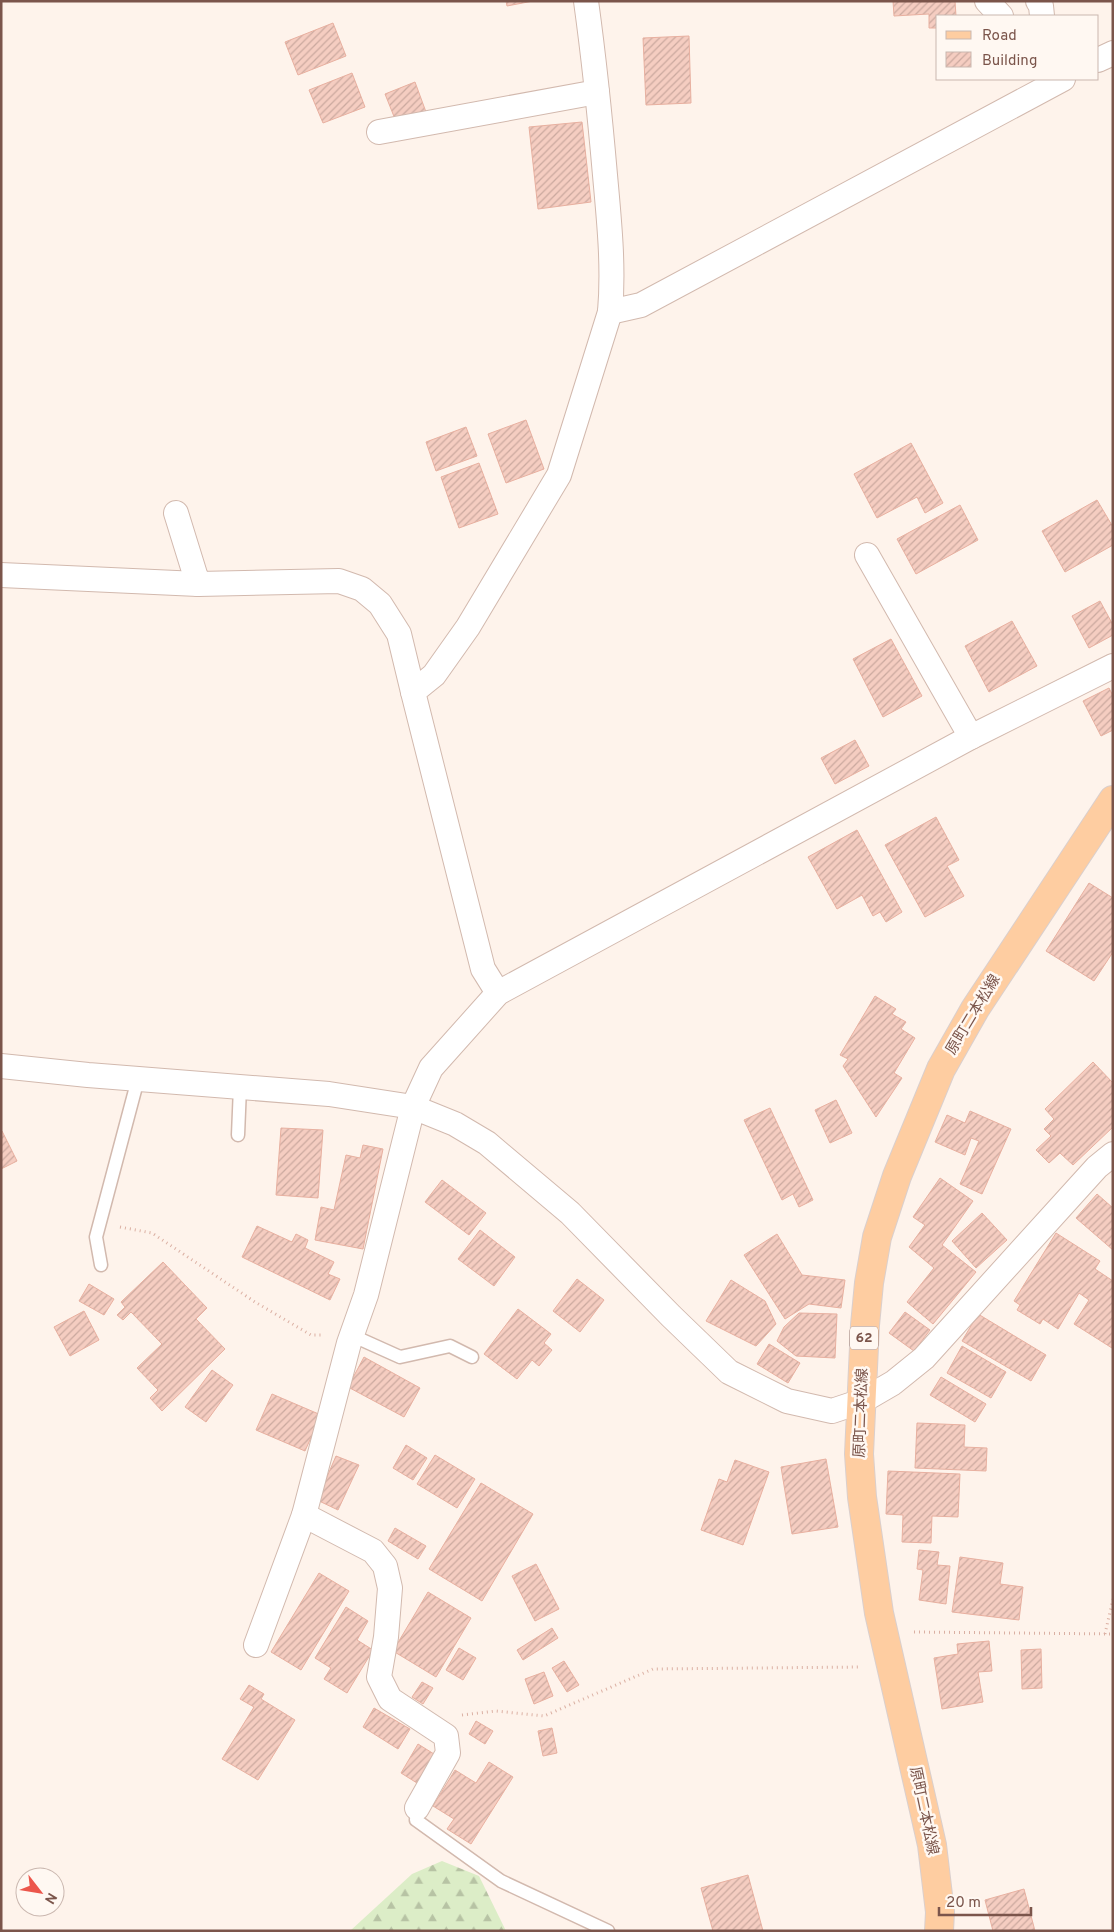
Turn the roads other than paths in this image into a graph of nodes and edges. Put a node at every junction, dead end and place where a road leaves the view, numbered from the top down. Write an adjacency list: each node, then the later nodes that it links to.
1 (586, 1): 9 (street)
2 (987, 1): 4 (street)
3 (1038, 1): 5 (street)
4 (1000, 15)
5 (1042, 15)
6 (1113, 52): 7 (street)
7 (1099, 59)
8 (1057, 80): 11 (street)
9 (598, 92): 10 (street); 11 (street)
10 (379, 132)
11 (610, 312): 17 (street)
12 (176, 512): 15 (street)
13 (867, 555): 18 (street)
14 (1, 575): 15 (street)
15 (198, 584): 17 (street)
16 (1113, 666): 18 (street)
17 (413, 692): 20 (street)
18 (970, 737): 20 (street)
19 (1113, 800): 30 (main road, 原町二本松線 / 62)
20 (498, 993): 24 (street)
21 (1, 1066): 22 (street)
22 (138, 1079): 23 (street); 27 (lane)
23 (240, 1087): 24 (street); 25 (lane)
24 (413, 1107): 28 (street); 30 (street)
25 (238, 1135)
26 (1113, 1154): 30 (street)
27 (100, 1265)
28 (351, 1335): 29 (lane); 31 (street)
29 (472, 1357)
30 (862, 1401): 35 (main road, 原町二本松線 / 62)
31 (304, 1515): 32 (street); 33 (street)
32 (256, 1645)
33 (417, 1808): 34 (lane)
34 (608, 1931)
35 (940, 1931)

